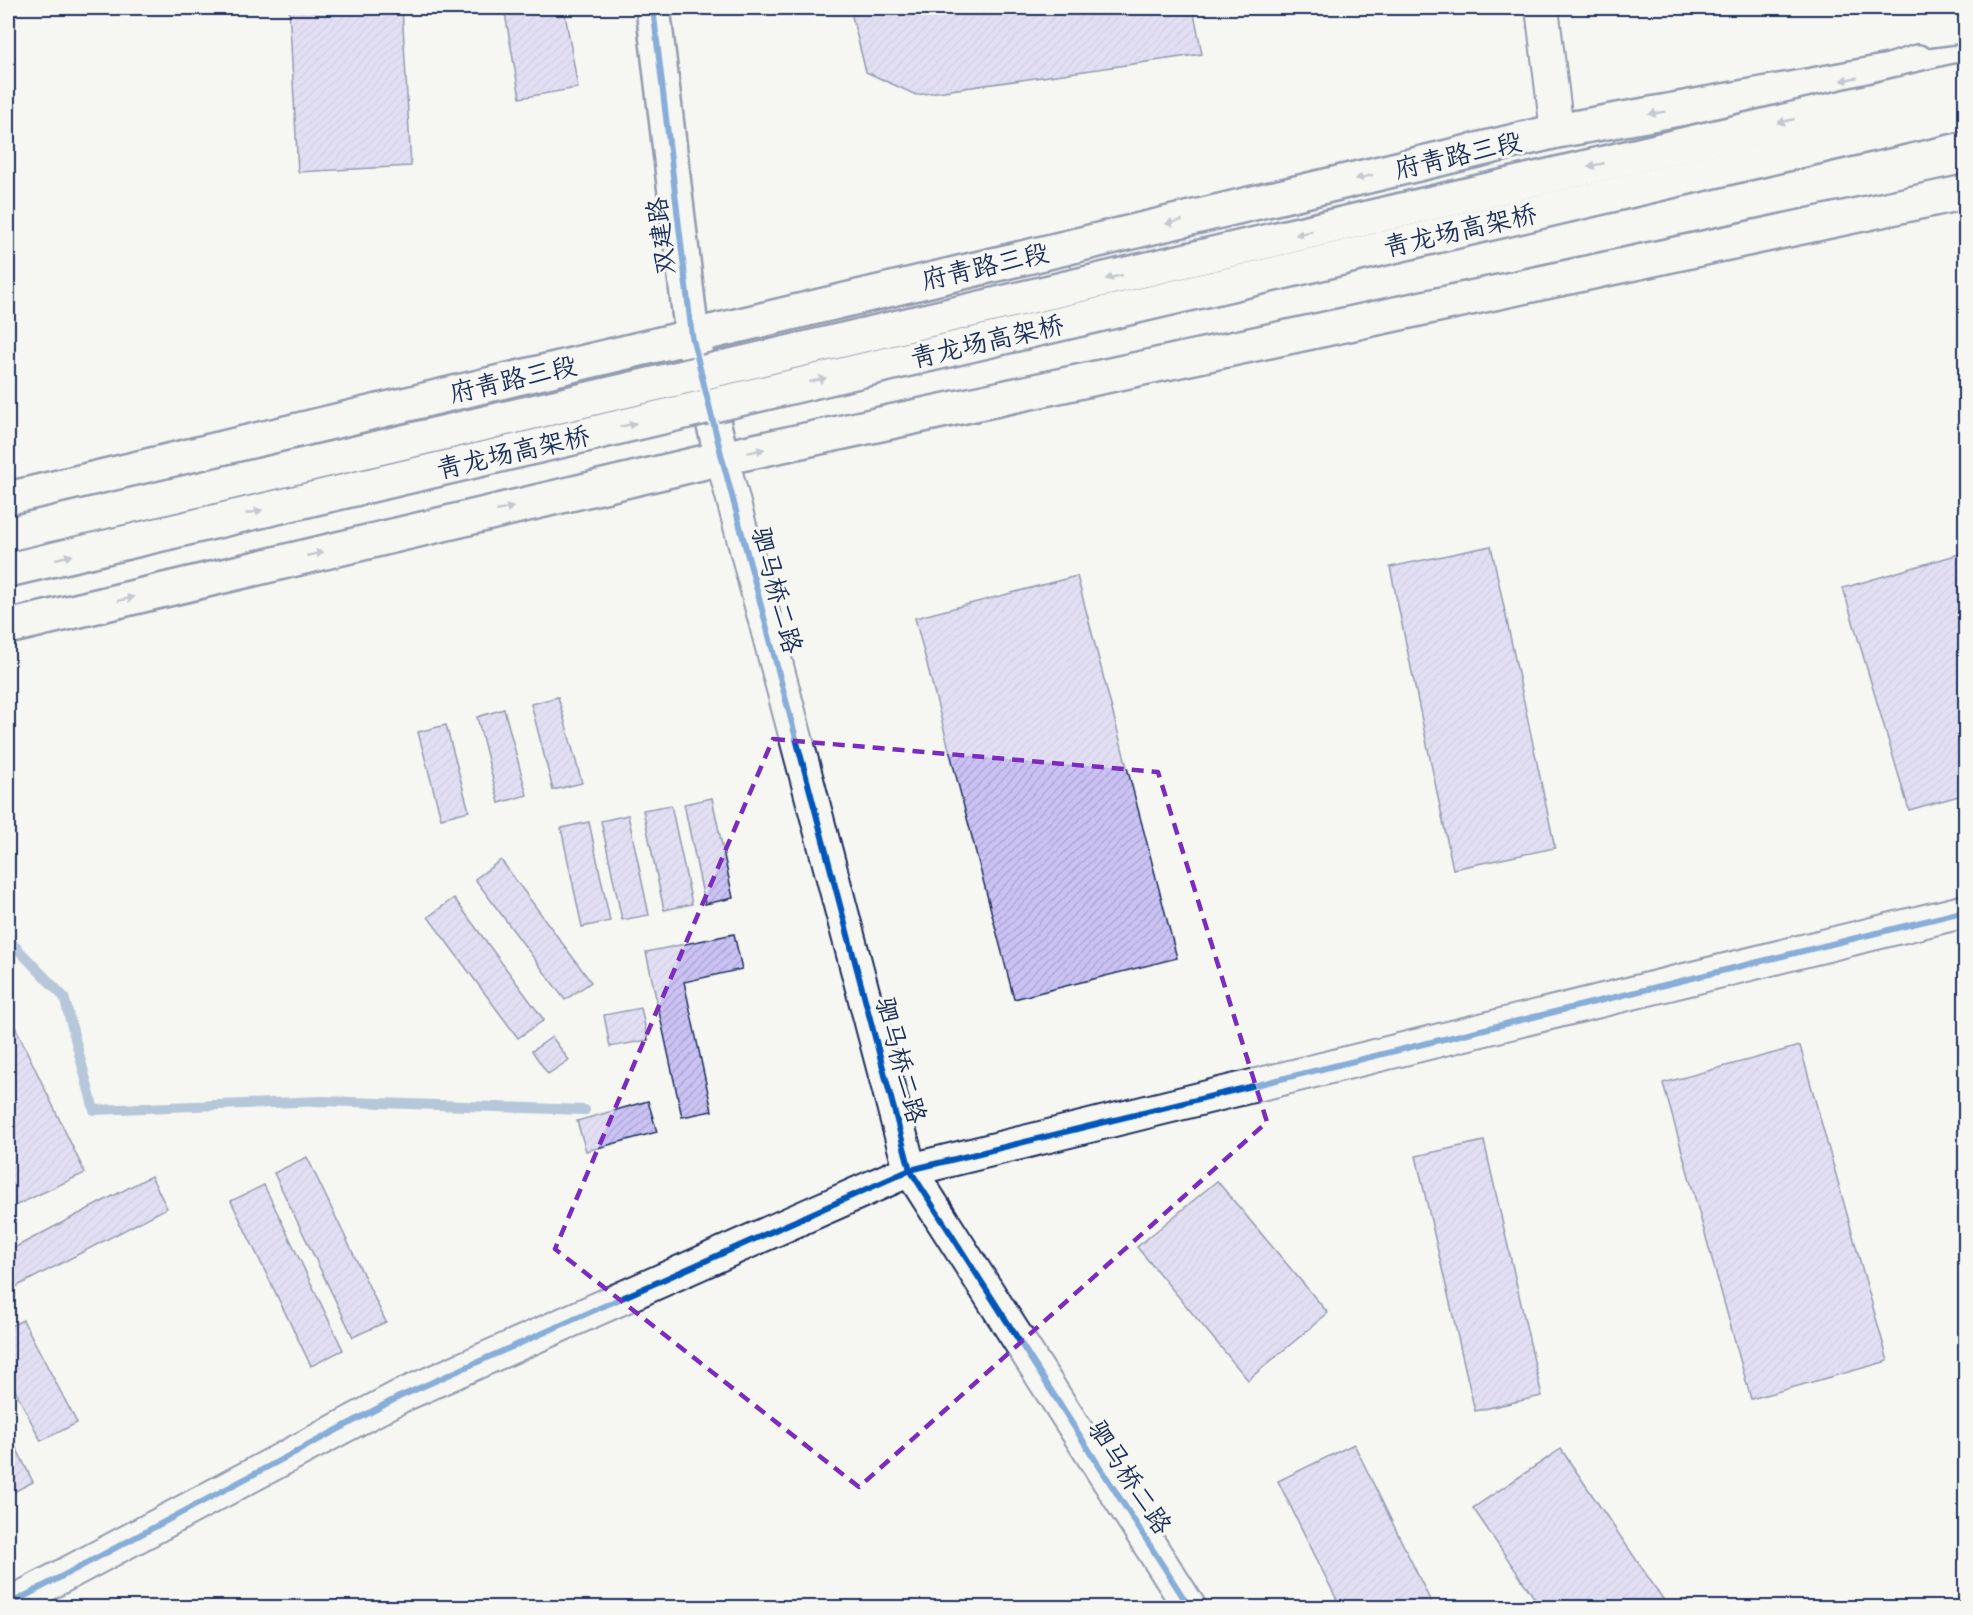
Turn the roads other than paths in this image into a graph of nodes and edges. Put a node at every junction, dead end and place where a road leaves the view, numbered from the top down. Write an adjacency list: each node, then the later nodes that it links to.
1 (653, 8): 10 (main road, 双建路)
2 (1542, 8): 8 (street)
3 (1965, 46): 5 (main road, 府青路三段)
4 (1965, 61): 5 (main road)
5 (1890, 71): 8 (main road, 府青路三段, one-way to 8)
6 (1965, 80): 13 (main road, 青龙场高架桥, one-way to 13, bridge)
7 (1965, 112): 14 (main road, 青龙场高架桥, one-way to 7, bridge)
8 (1557, 131): 10 (main road, 府青路三段, one-way to 10)
9 (1965, 195): 11 (main road, one-way to 9)
10 (692, 336): 11 (main road, 双建路); 12 (main road, 府青路三段)
11 (722, 458): 15 (main road, one-way to 11); 17 (street, 驷马桥二路)
12 (8, 499)
13 (8, 534)
14 (8, 570)
15 (8, 627)
16 (1965, 911): 17 (street)
17 (910, 1170): 18 (street); 19 (street, 驷马桥二路)
18 (8, 1605)
19 (1190, 1608)

